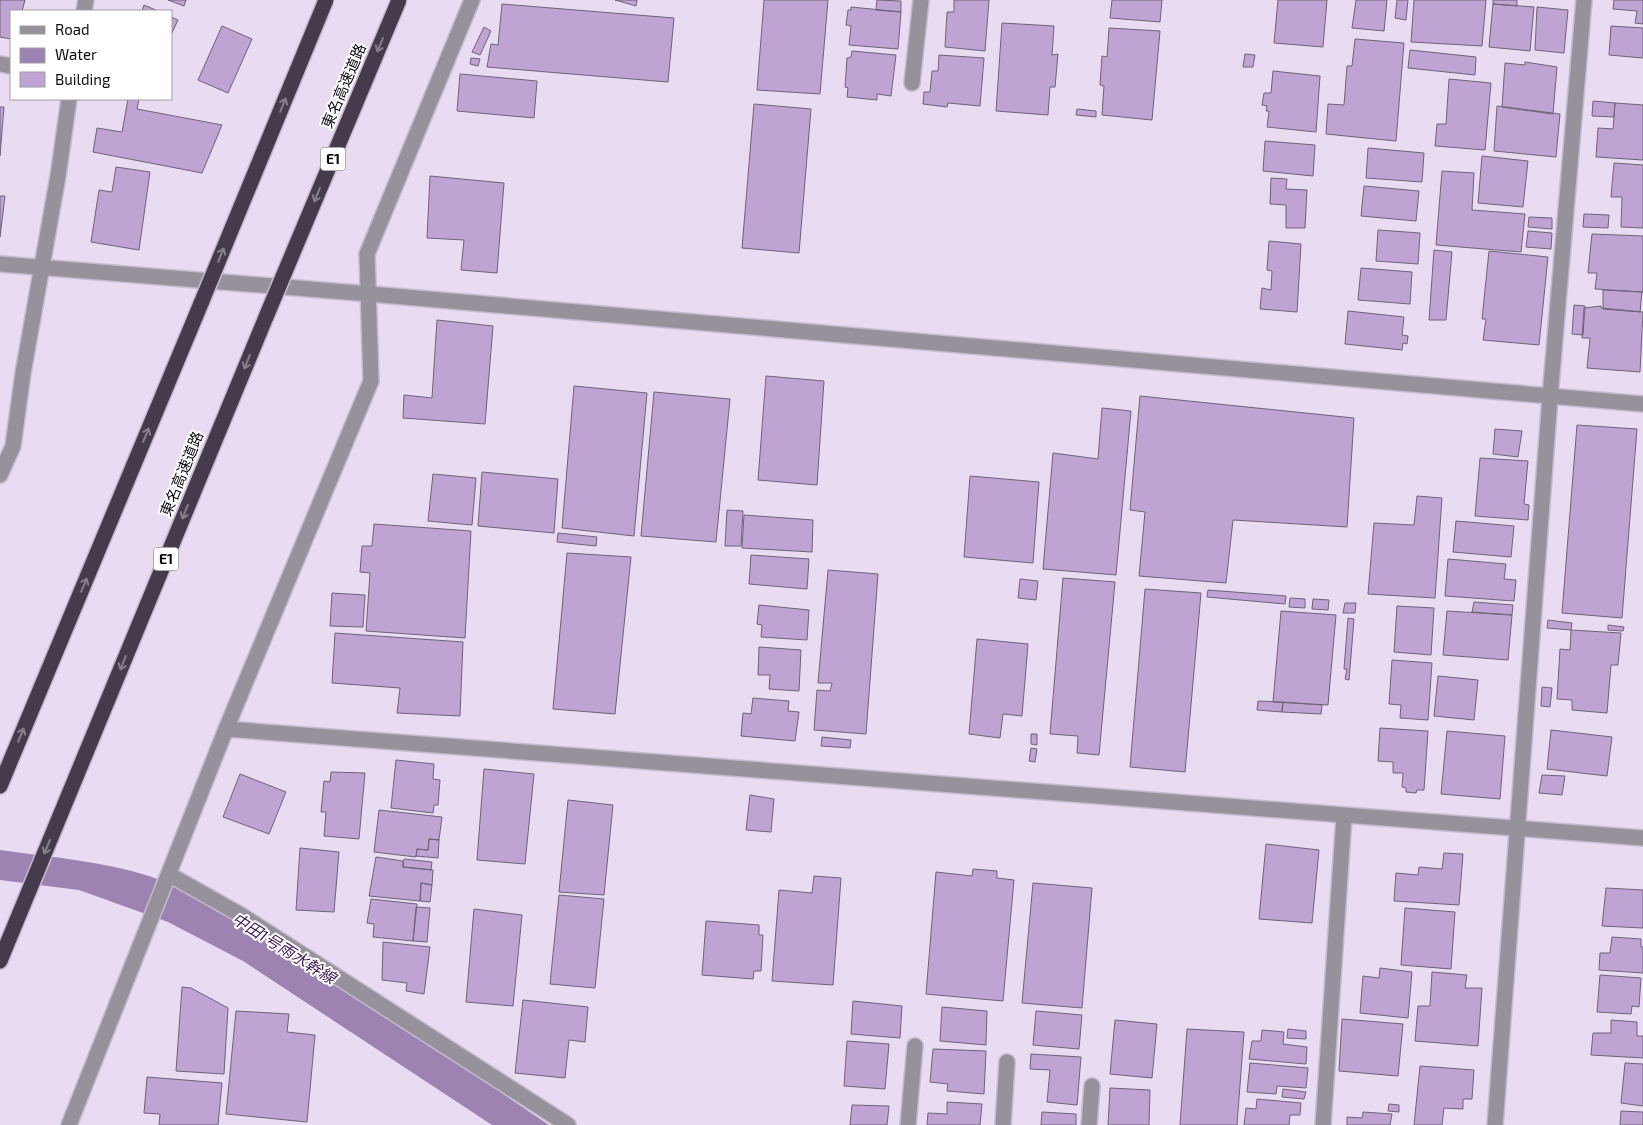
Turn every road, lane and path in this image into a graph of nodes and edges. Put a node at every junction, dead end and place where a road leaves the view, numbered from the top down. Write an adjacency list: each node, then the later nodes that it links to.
1 (326, 0): 15 (highway, one-way to 1, bridge)
2 (399, 0): 20 (highway, 東名高速道路 / E1, one-way to 20, bridge)
3 (472, 0): 10 (street)
4 (921, 0): 6 (street)
5 (1584, 0): 11 (street)
6 (912, 83)
7 (69, 100): 9 (street)
8 (0, 264): 9 (street)
9 (42, 268): 10 (street); 13 (street)
10 (370, 294): 11 (street); 14 (street)
11 (1550, 397): 12 (street); 17 (street)
12 (1643, 404)
13 (0, 475)
14 (226, 729): 16 (street); 19 (street)
15 (1, 783)
16 (1344, 816): 17 (street); 29 (street)
17 (1518, 829): 18 (street); 30 (street)
18 (1643, 838)
19 (169, 877): 24 (street); 25 (street)
20 (0, 961)
21 (915, 1046): 26 (street)
22 (1007, 1062): 27 (street)
23 (1092, 1086): 28 (street)
24 (69, 1125)
25 (568, 1125)
26 (908, 1125)
27 (1003, 1125)
28 (1089, 1125)
29 (1323, 1125)
30 (1495, 1125)

